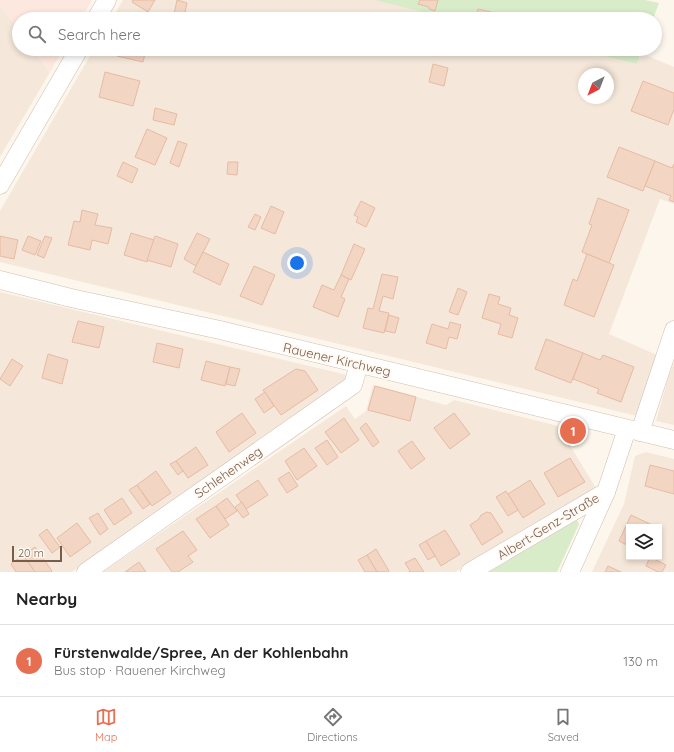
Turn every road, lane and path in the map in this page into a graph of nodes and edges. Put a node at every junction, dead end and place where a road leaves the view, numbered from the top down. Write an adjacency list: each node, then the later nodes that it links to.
1 (107, 0): 2 (street)
2 (100, 12)
3 (75, 56): 4 (street)
4 (0, 185)
5 (0, 280): 7 (street, Rauener Kirchweg)
6 (674, 330): 8 (street)
7 (359, 364): 8 (street, Rauener Kirchweg); 11 (street, Schlehenweg)
8 (633, 430): 9 (street, Rauener Kirchweg); 10 (street)
9 (674, 440)
10 (606, 492): 12 (street, Albert-Genz-Straße); 13 (street)
11 (86, 572)
12 (470, 572)
13 (570, 572)

